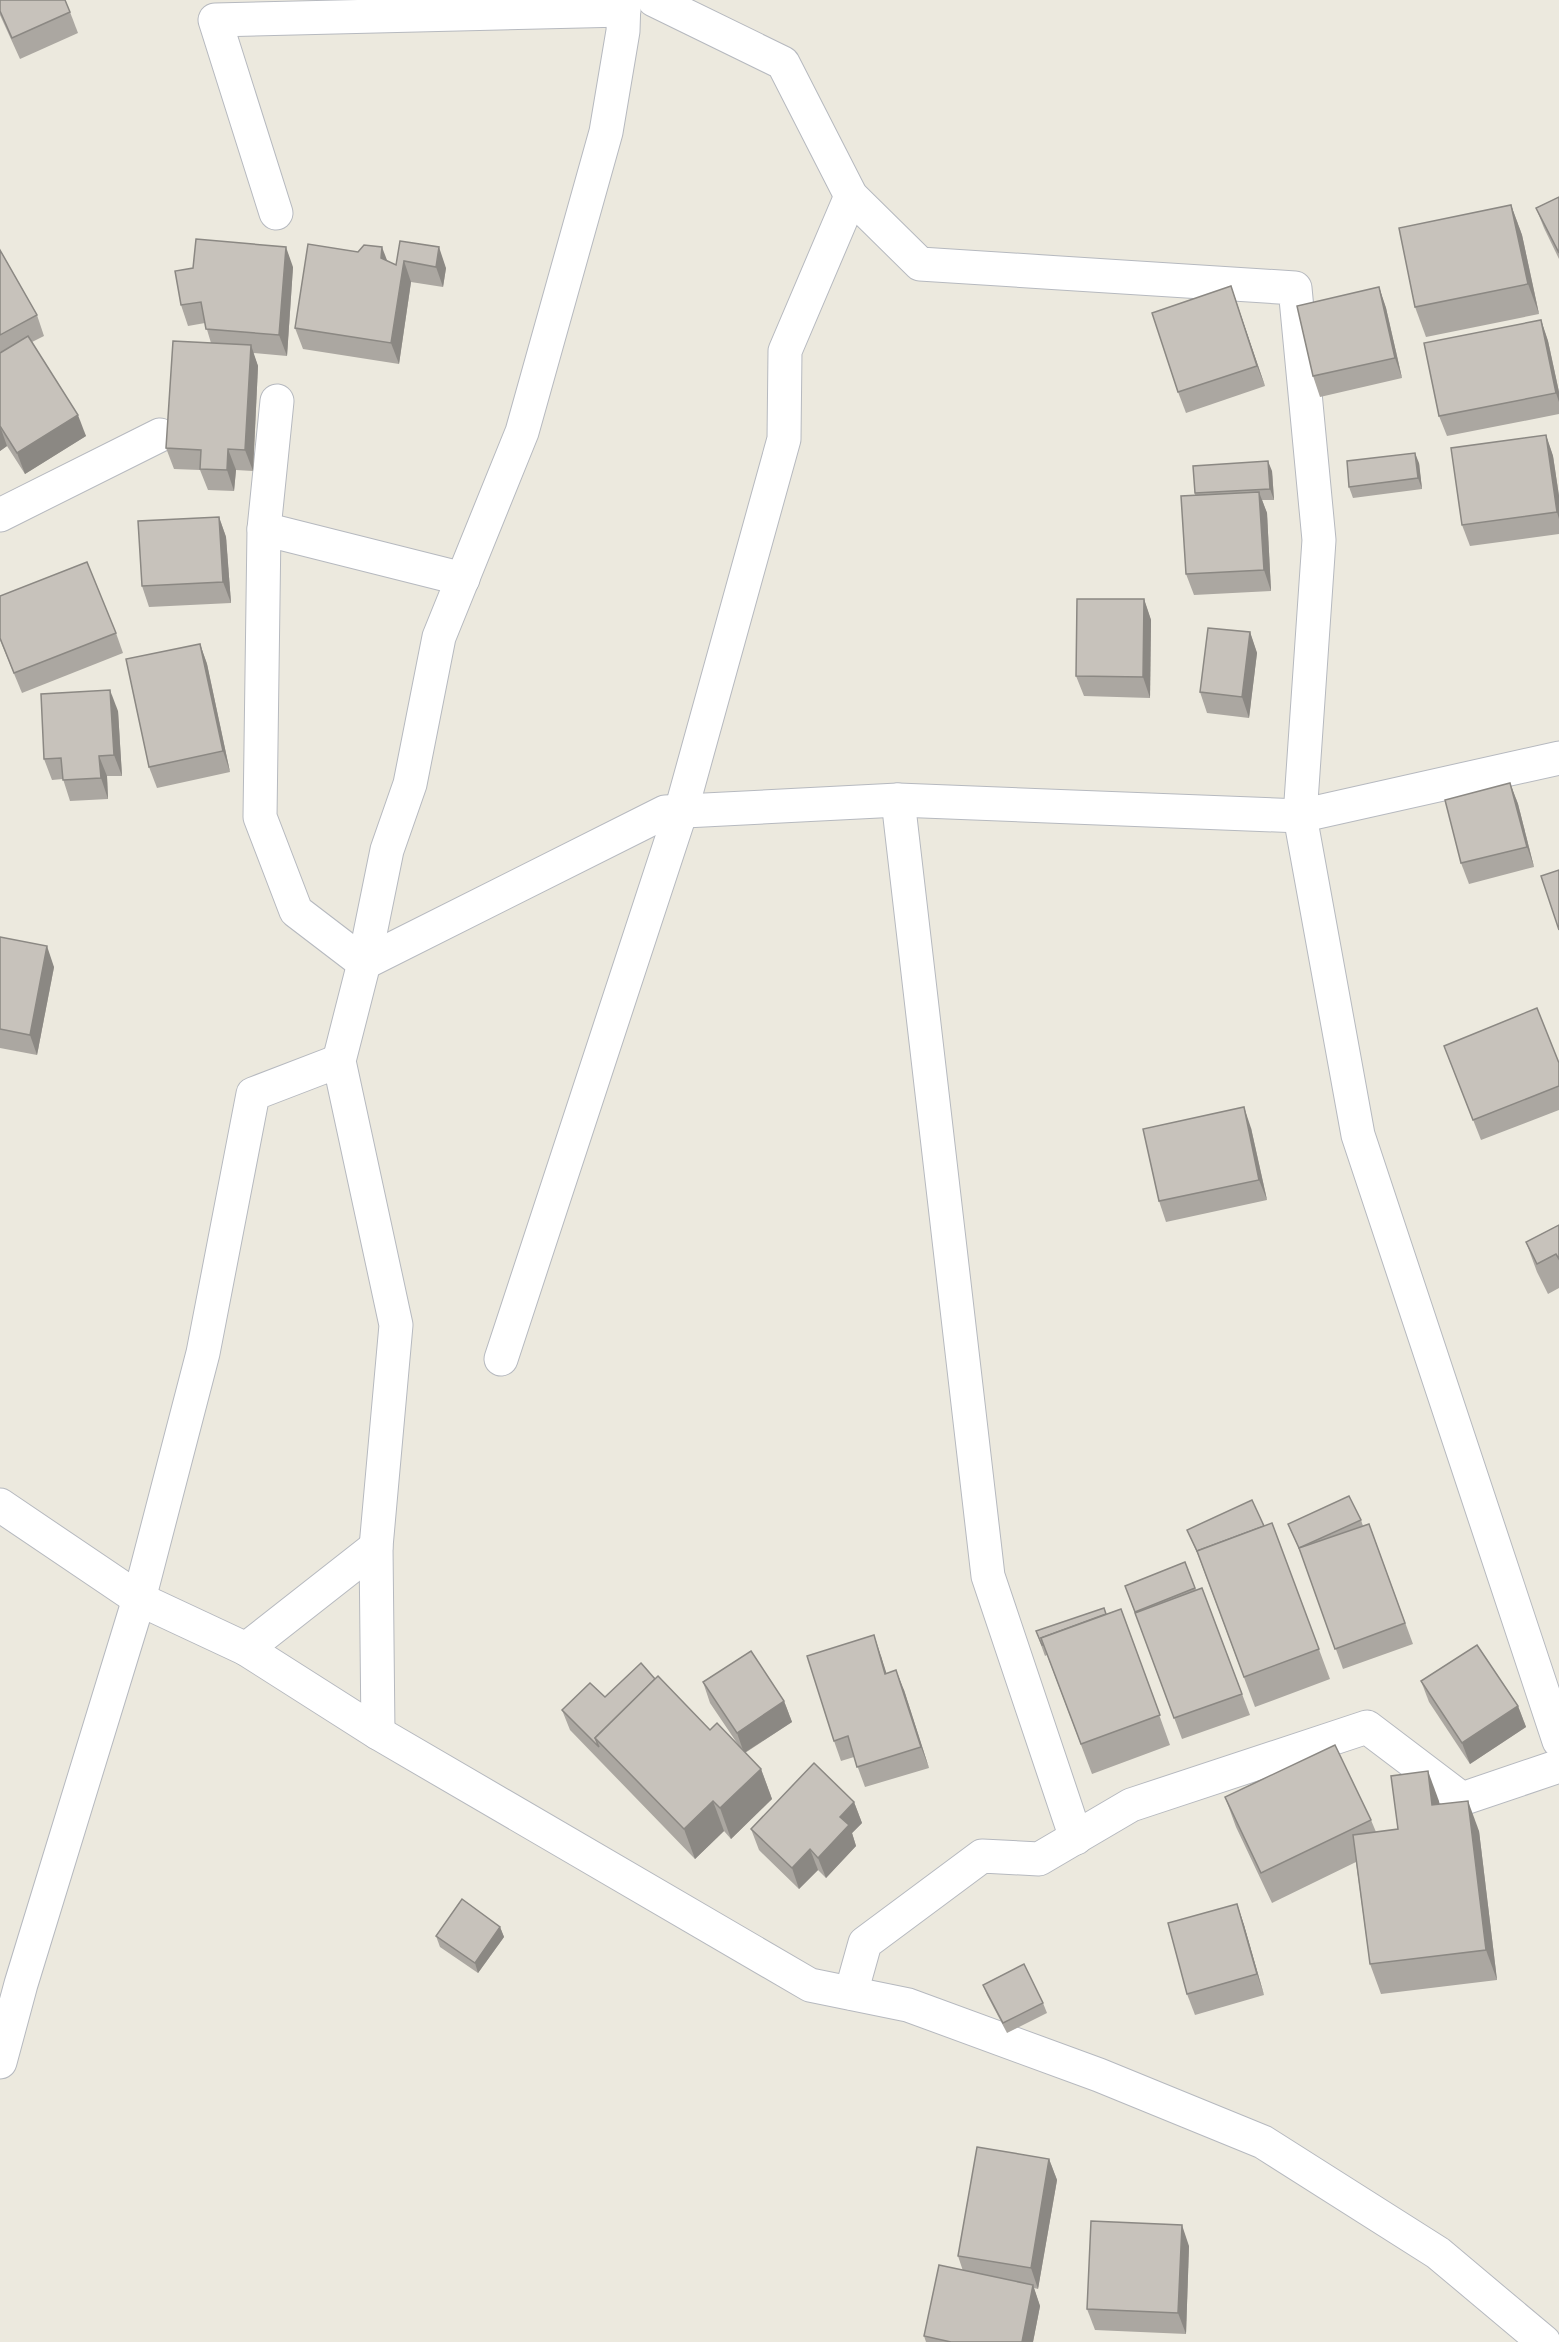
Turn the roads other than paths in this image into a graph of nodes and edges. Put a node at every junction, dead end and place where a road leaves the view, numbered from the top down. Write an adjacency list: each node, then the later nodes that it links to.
1 (654, 0): 3 (street)
2 (624, 5): 4 (street); 9 (street)
3 (851, 196): 12 (street); 13 (street)
4 (276, 213)
5 (277, 401): 8 (street)
6 (160, 435): 7 (street)
7 (0, 515)
8 (264, 529): 9 (street); 14 (street)
9 (463, 579): 14 (street)
10 (1559, 758): 13 (street)
11 (898, 800): 12 (street); 13 (street); 24 (street)
12 (681, 811): 14 (street); 16 (street)
13 (1300, 816): 22 (street)
14 (364, 963): 15 (street)
15 (339, 1061): 18 (street); 19 (street)
16 (501, 1359)
17 (0, 1505): 19 (street)
18 (376, 1547): 20 (street); 21 (street)
19 (139, 1599): 20 (street); 26 (street)
20 (246, 1649): 21 (street)
21 (378, 1733): 25 (street)
22 (1559, 1741)
23 (1559, 1766): 24 (street)
24 (1076, 1838): 25 (street)
25 (851, 1994): 27 (street)
26 (0, 2062)
27 (1544, 2342)

